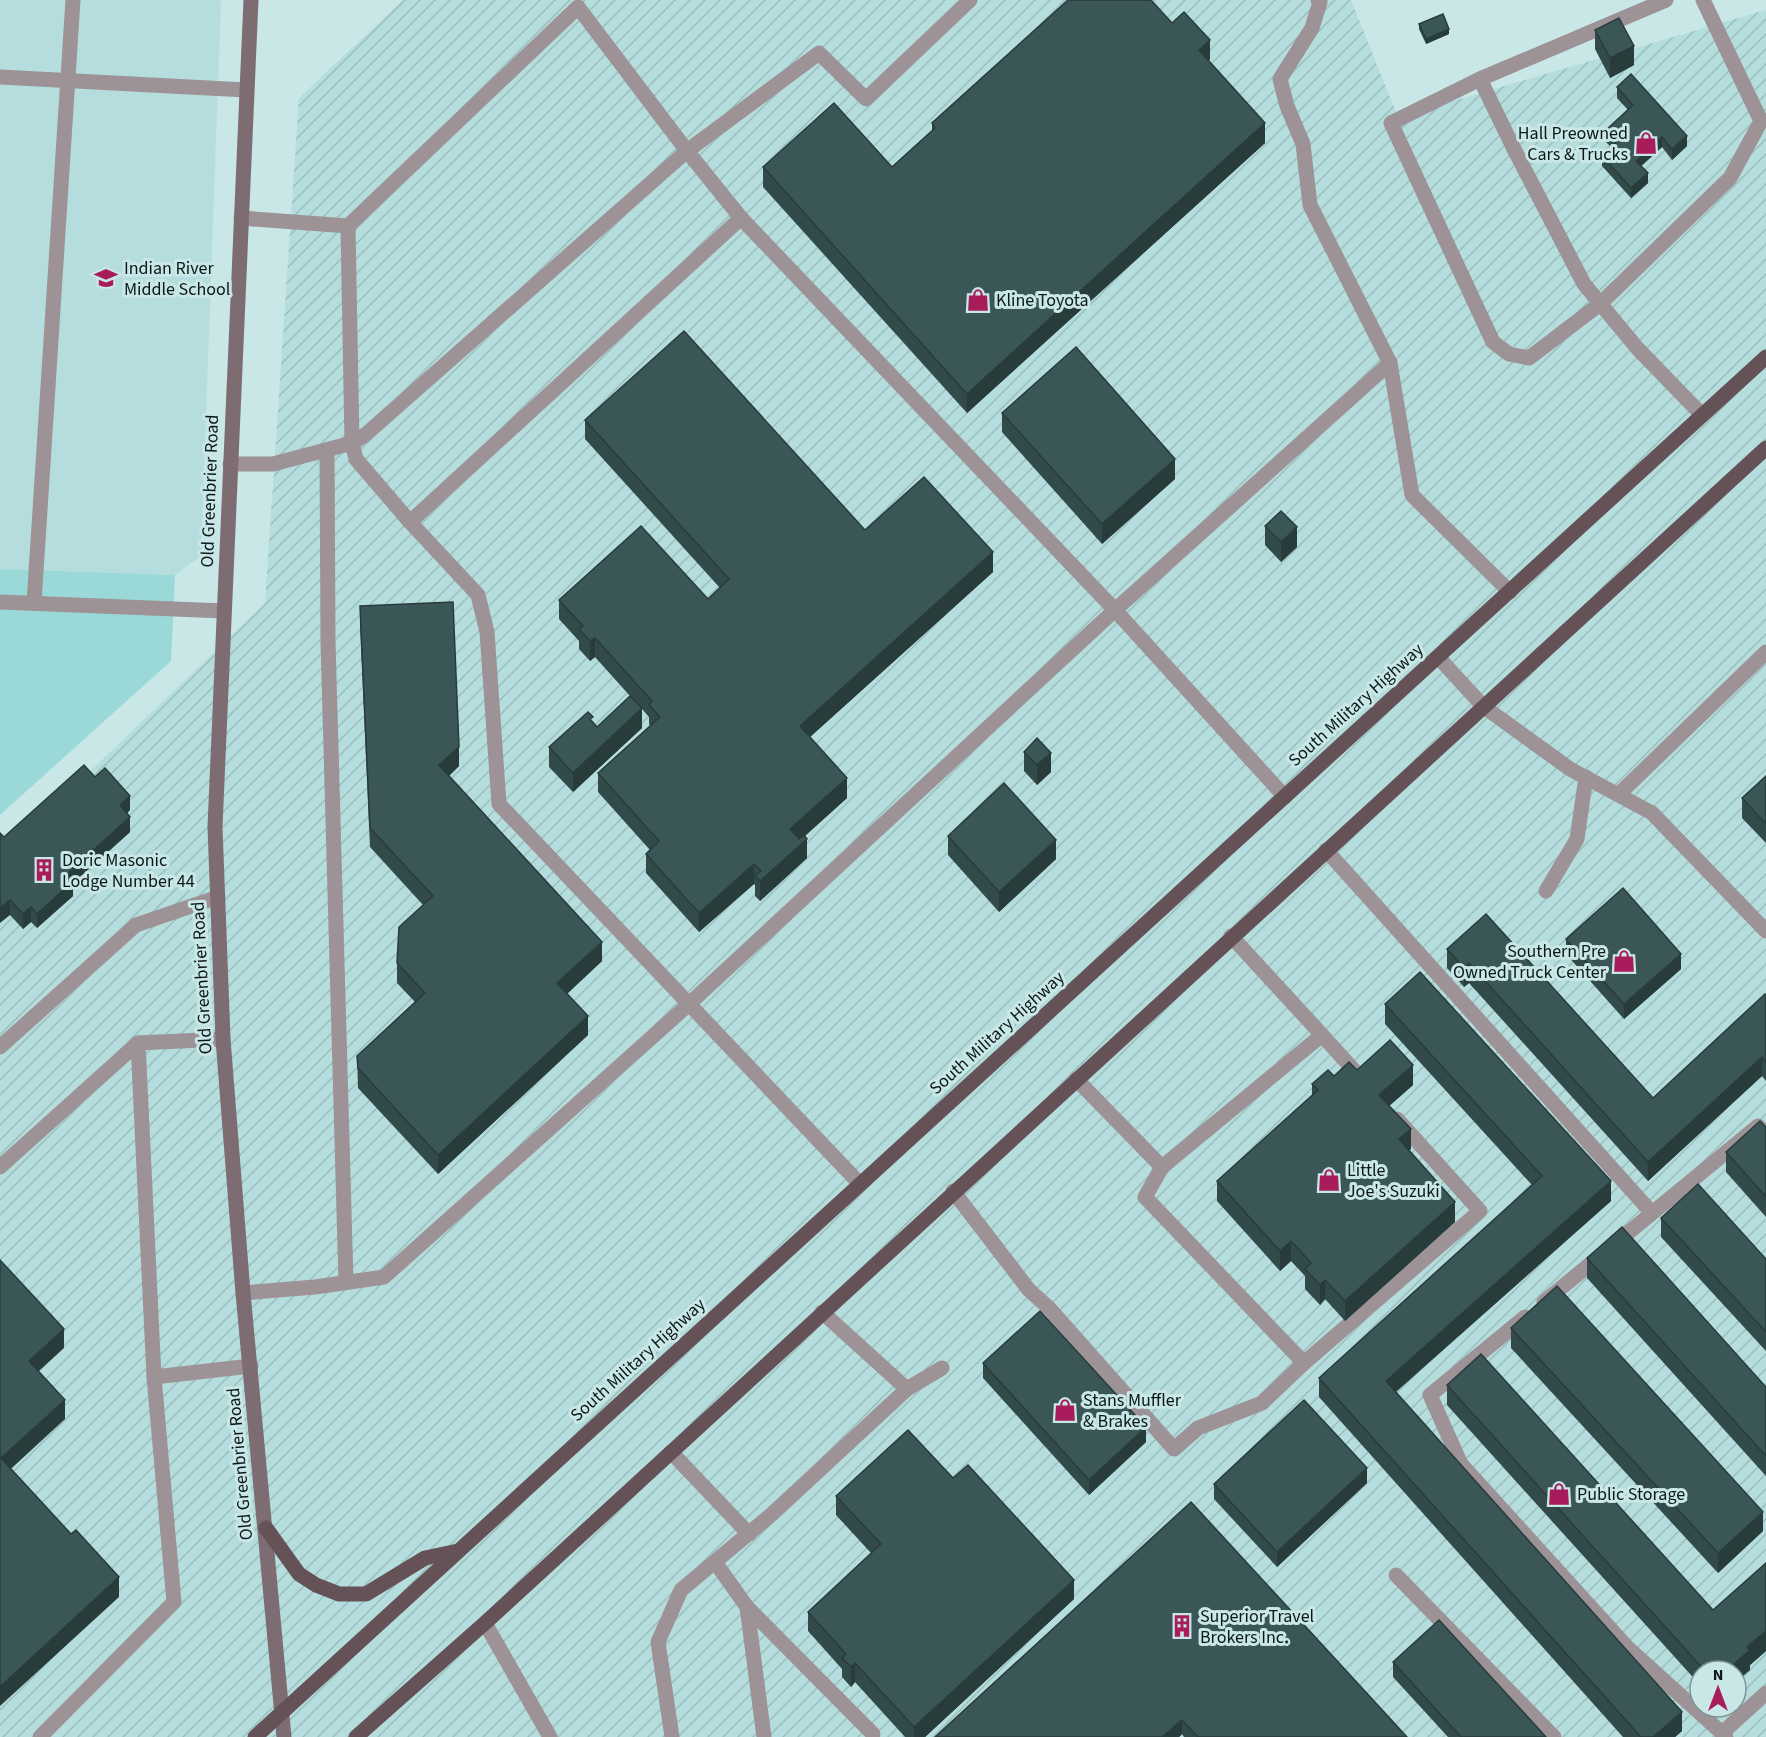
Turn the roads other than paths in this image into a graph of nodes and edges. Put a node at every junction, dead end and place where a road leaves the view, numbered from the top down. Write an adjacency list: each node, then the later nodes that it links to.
1 (73, 0): 9 (street)
2 (251, 0): 10 (street, Old Greenbrier Road)
3 (970, 0): 11 (street)
4 (1318, 0): 17 (street)
5 (1666, 0): 8 (street)
6 (1703, 0): 15 (street)
7 (0, 76): 9 (street)
8 (1480, 79): 15 (street); 15 (street)
9 (68, 80): 10 (street); 26 (street)
10 (246, 90): 12 (street, Old Greenbrier Road)
11 (687, 151): 13 (street); 14 (street); 19 (street)
12 (241, 218): 14 (street); 22 (street, Old Greenbrier Road)
13 (741, 218): 23 (street); 27 (street)
14 (348, 226): 19 (street)
15 (1600, 304): 18 (street)
16 (1766, 357): 18 (main road, South Military Highway)
17 (1390, 363): 24 (street); 27 (street)
18 (1702, 416): 24 (main road, South Military Highway)
19 (352, 443): 21 (street); 23 (street)
20 (1766, 448): 31 (main road)
21 (327, 450): 22 (street); 54 (street)
22 (230, 464): 28 (street, Old Greenbrier Road)
23 (410, 522): 40 (street)
24 (1510, 592): 30 (main road, South Military Highway)
25 (0, 602): 26 (street)
26 (33, 603): 28 (street)
27 (1115, 610): 34 (street); 40 (street)
28 (224, 611): 37 (street, Old Greenbrier Road)
29 (1766, 652): 33 (street)
30 (1438, 657): 31 (street); 34 (main road, South Military Highway)
31 (1483, 706): 32 (street); 35 (main road)
32 (1586, 777): 33 (street); 36 (street)
33 (1619, 794): 38 (street)
34 (1285, 797): 51 (main road, South Military Highway)
35 (1326, 850): 39 (main road); 53 (street)
36 (1546, 891)
37 (218, 897): 42 (street, Old Greenbrier Road); 44 (street)
38 (1766, 931)
39 (1231, 936): 41 (street); 45 (main road)
40 (689, 1004): 51 (street); 54 (street)
41 (1322, 1035): 46 (street); 50 (street)
42 (223, 1039): 43 (street); 55 (street, Old Greenbrier Road)
43 (138, 1043): 49 (street); 60 (street)
44 (0, 1047)
45 (1076, 1079): 50 (street); 52 (main road)
46 (1365, 1082)
47 (1387, 1108): 57 (street)
48 (1766, 1134): 53 (street)
49 (0, 1167)
50 (1162, 1167): 57 (street)
51 (860, 1184): 65 (main road, South Military Highway)
52 (953, 1191): 56 (main road); 57 (street)
53 (1652, 1213): 73 (street)
54 (346, 1282): 55 (street)
55 (243, 1293): 58 (street, Old Greenbrier Road)
56 (822, 1312): 61 (street); 62 (main road)
57 (1304, 1363)
58 (251, 1366): 60 (street); 63 (street, Old Greenbrier Road)
59 (942, 1368): 61 (street)
60 (154, 1377): 74 (street)
61 (907, 1389): 64 (street)
62 (670, 1452): 64 (street); 69 (main road)
63 (266, 1528): 65 (main road); 71 (street, Old Greenbrier Road)
64 (748, 1534): 66 (street)
65 (458, 1551): 71 (main road, South Military Highway)
66 (715, 1562): 68 (street); 79 (street)
67 (1396, 1575): 81 (street)
68 (747, 1607): 72 (street); 80 (street)
69 (485, 1623): 77 (main road); 78 (street)
70 (1766, 1693): 73 (street)
71 (282, 1712): 75 (main road, South Military Highway); 76 (street, Old Greenbrier Road)
72 (873, 1734)
73 (1724, 1735)
74 (40, 1737)
75 (255, 1737)
76 (284, 1737)
77 (356, 1737)
78 (550, 1737)
79 (672, 1737)
80 (764, 1737)
81 (1554, 1737)

